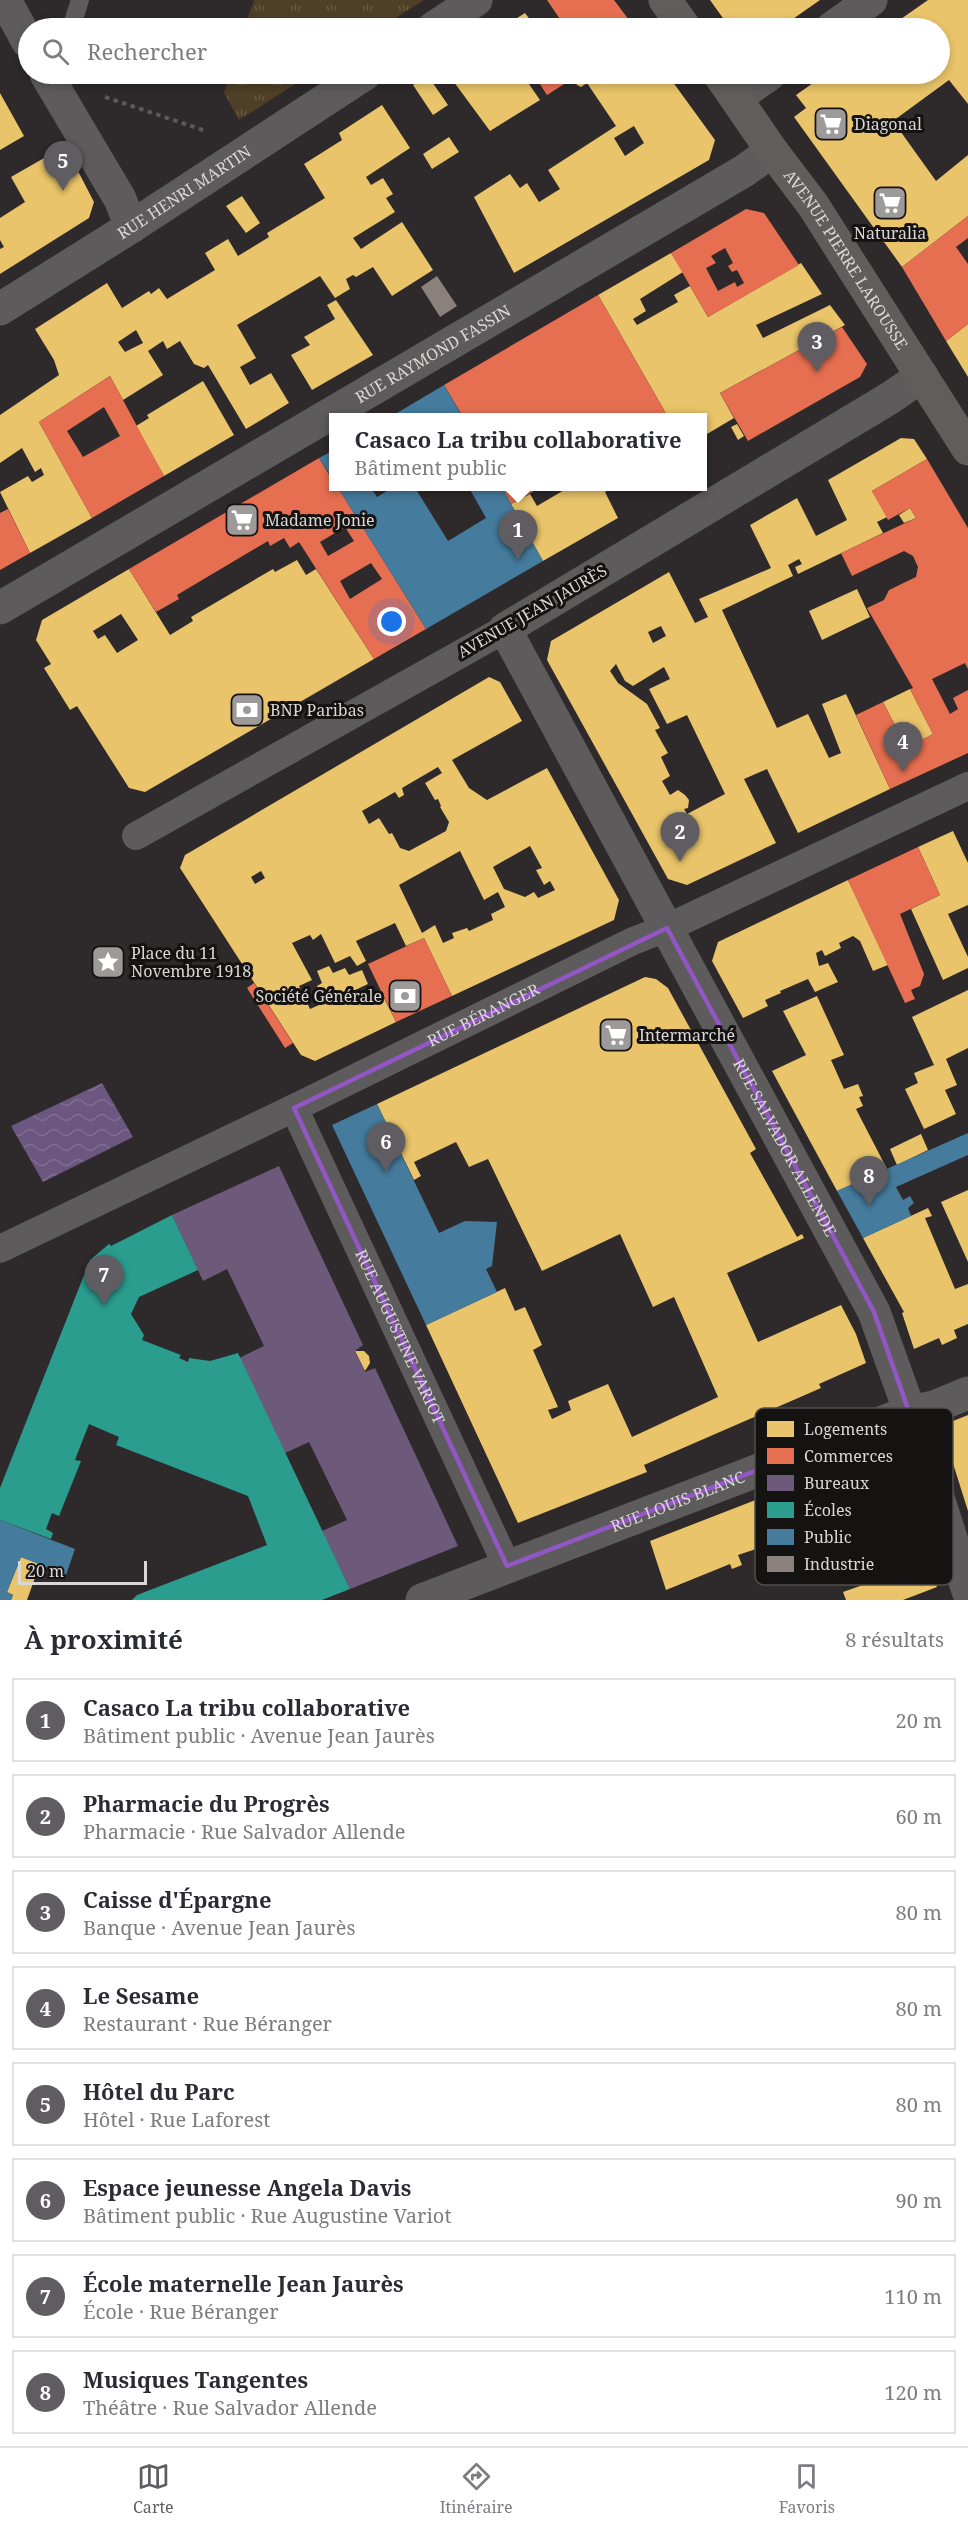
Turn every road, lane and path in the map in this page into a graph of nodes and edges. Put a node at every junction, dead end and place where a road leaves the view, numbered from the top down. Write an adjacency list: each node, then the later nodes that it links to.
1 (5, 0): 10 (street)
2 (80, 0): 6 (lane)
3 (476, 0): 7 (street)
4 (665, 0): 8 (main road)
5 (871, 0): 9 (street)
6 (74, 18)
7 (448, 18)
8 (678, 18)
9 (846, 18)
10 (18, 24)
11 (53, 84): 17 (street)
12 (350, 84): 17 (street, RUE HENRI MARTIN)
13 (728, 86): 16 (main road, AVENUE PIERRE LAROUSSE)
14 (98, 94): 15 (path)
15 (207, 131)
16 (772, 151): 19 (main road, AVENUE PIERRE LAROUSSE); 20 (street, RUE RAYMOND FASSIN)
17 (131, 228): 18 (street, RUE HENRI MARTIN)
18 (0, 309)
19 (922, 376): 22 (main road, AVENUE PIERRE LAROUSSE); 24 (street, AVENUE JEAN JAURÈS)
20 (333, 413)
21 (329, 415): 23 (street, RUE RAYMOND FASSIN)
22 (968, 448)
23 (0, 608)
24 (505, 629): 26 (street, AVENUE JEAN JAURÈS); 27 (street, RUE SALVADOR ALLENDE)
25 (968, 786): 27 (street, RUE BÉRANGER)
26 (136, 836)
27 (667, 928): 28 (street, RUE BÉRANGER); 31 (street, RUE SALVADOR ALLENDE)
28 (294, 1108): 29 (street, RUE BÉRANGER); 35 (street, RUE AUGUSTINE VARIOT)
29 (0, 1249)
30 (968, 1393): 32 (street, RUE LOUIS BLANC)
31 (908, 1408)
32 (929, 1408)
33 (755, 1471): 35 (street, RUE LOUIS BLANC)
34 (953, 1546): 36 (street, RUE SALVADOR ALLENDE)
35 (507, 1566): 37 (street, RUE LOUIS BLANC)
36 (968, 1592)
37 (422, 1600)

